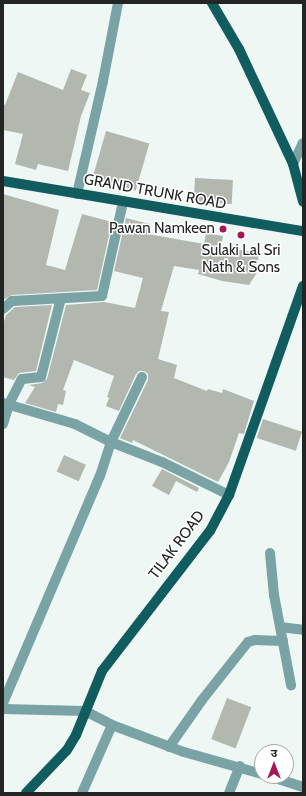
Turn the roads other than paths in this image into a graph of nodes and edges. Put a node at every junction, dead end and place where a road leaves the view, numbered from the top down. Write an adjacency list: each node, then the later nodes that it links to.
1 (118, 3): 6 (street)
2 (212, 3): 4 (main road)
3 (303, 143): 4 (street)
4 (293, 164): 8 (main road)
5 (3, 181): 6 (main road, GRAND TRUNK ROAD)
6 (77, 194): 7 (main road, GRAND TRUNK ROAD)
7 (123, 202): 9 (main road, GRAND TRUNK ROAD); 11 (street)
8 (303, 202)
9 (303, 231)
10 (303, 286): 17 (main road, TILAK ROAD)
11 (61, 298): 12 (street); 14 (street)
12 (3, 309)
13 (142, 377): 16 (street)
14 (6, 404): 15 (street); 16 (street)
15 (3, 424)
16 (111, 442): 17 (street); 23 (street)
17 (229, 494): 25 (main road, TILAK ROAD)
18 (270, 553): 19 (street)
19 (280, 627): 20 (street); 21 (street)
20 (303, 630)
21 (283, 641): 22 (street); 27 (street)
22 (291, 685)
23 (3, 703)
24 (3, 709): 25 (street)
25 (84, 710): 26 (street); 32 (main road, TILAK ROAD)
26 (112, 725): 27 (street); 33 (street)
27 (169, 747): 28 (street)
28 (240, 766): 29 (street); 34 (street)
29 (254, 771)
30 (292, 784): 31 (street)
31 (303, 788)
32 (26, 793)
33 (82, 793)
34 (229, 793)

